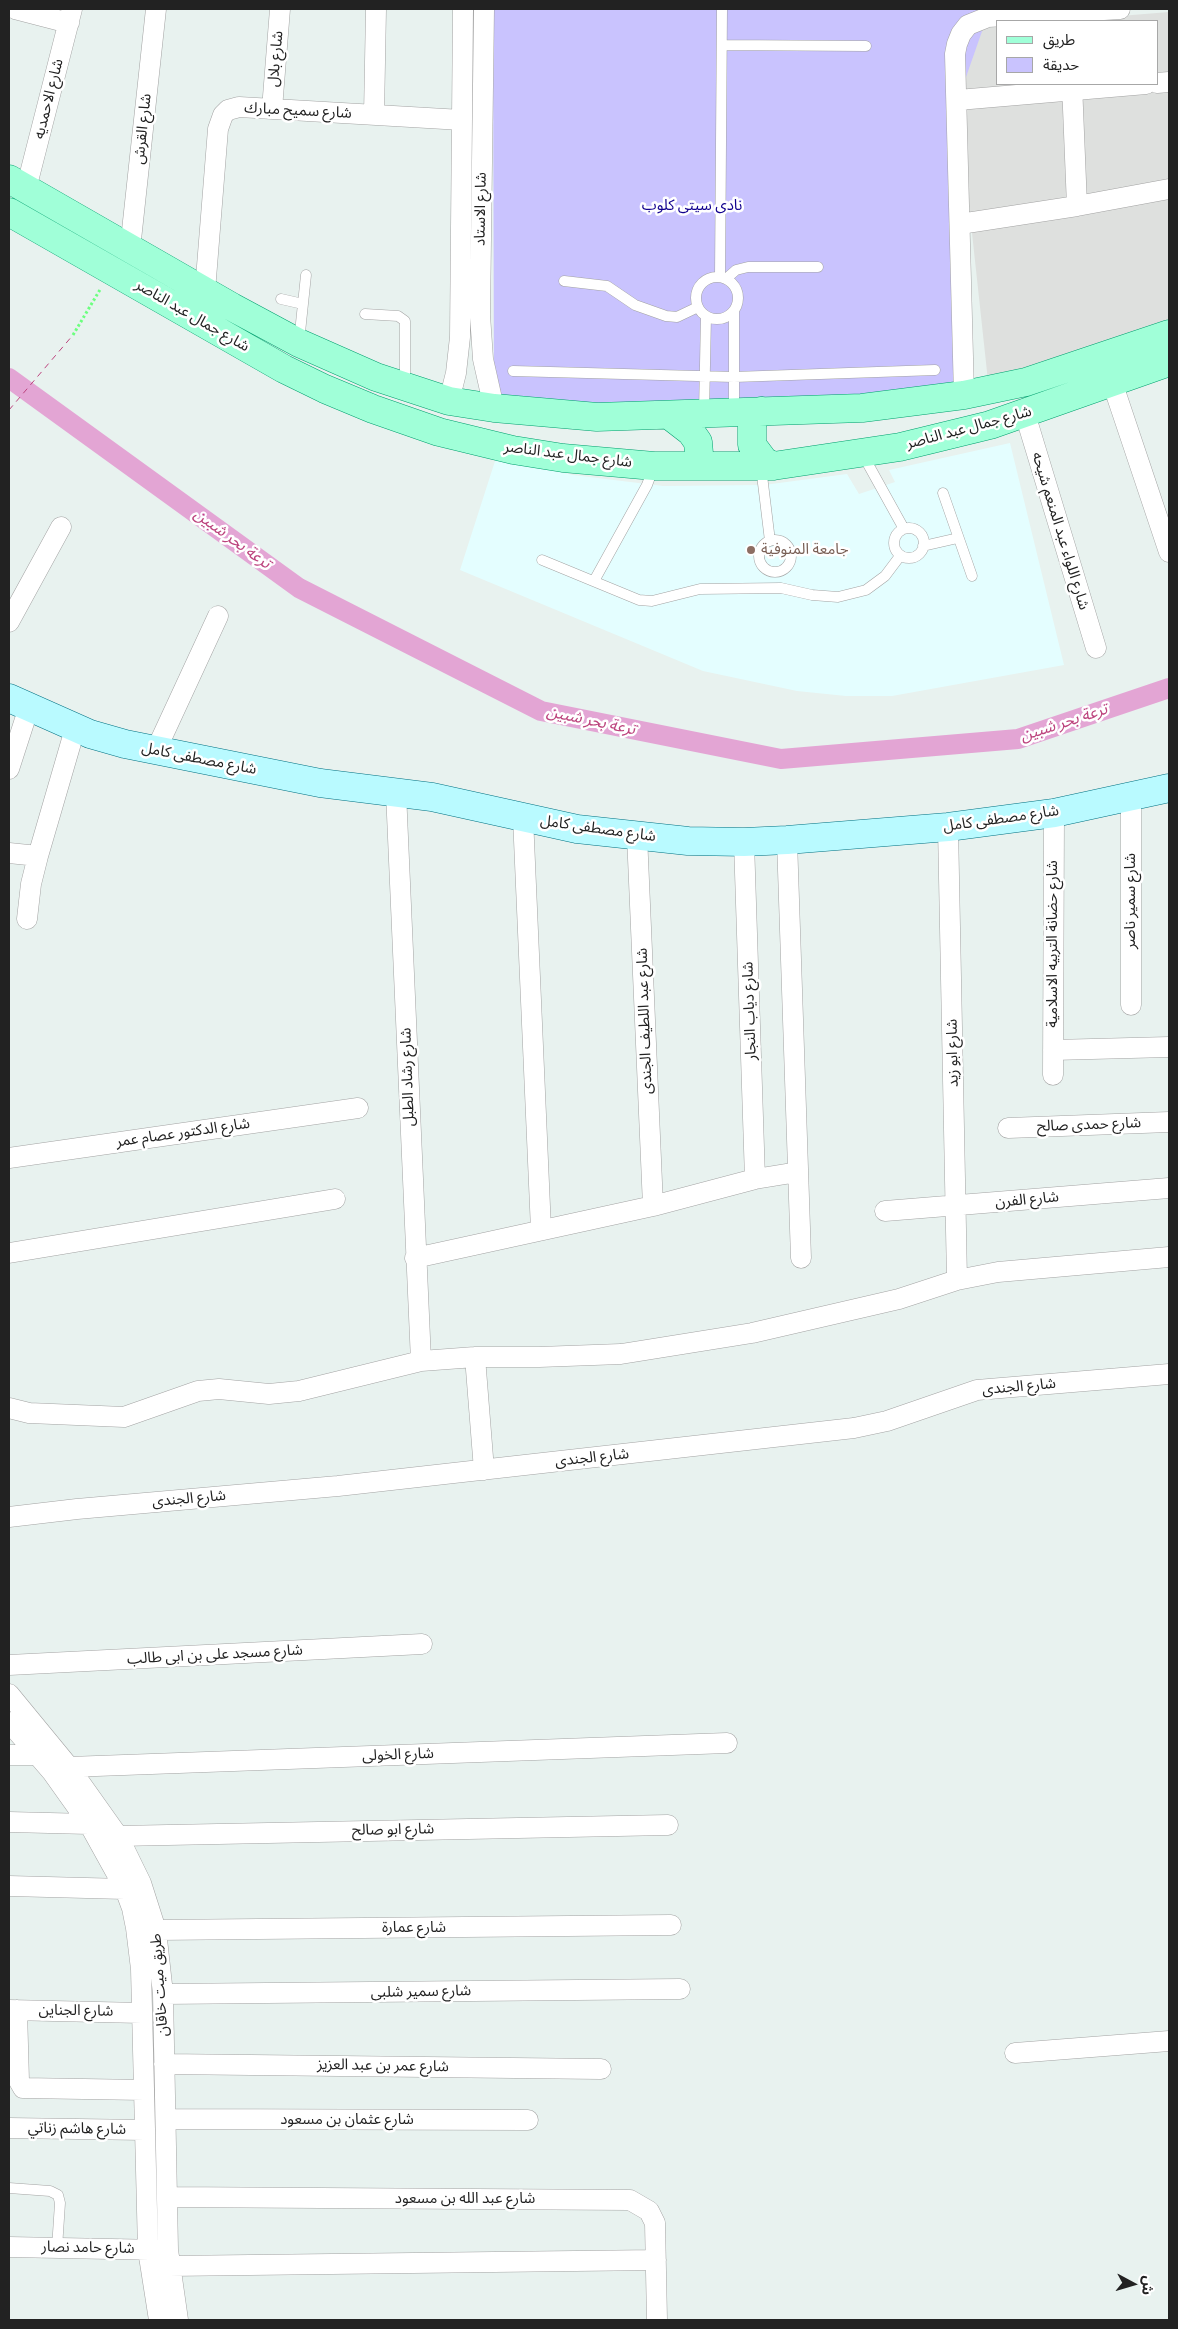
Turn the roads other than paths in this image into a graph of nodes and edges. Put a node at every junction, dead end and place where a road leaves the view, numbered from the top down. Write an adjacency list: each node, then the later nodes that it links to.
1 (15, 9): 11 (street)
2 (156, 9): 25 (street, شارع القرش)
3 (280, 9): 17 (street, شارع بلال)
4 (376, 9): 18 (street)
5 (463, 9): 19 (street, شارع الاستاد)
6 (484, 9): 48 (street, شارع الاستاد)
7 (722, 9): 12 (lane)
8 (1120, 9): 10 (street)
9 (1042, 11): 10 (street); 16 (street)
10 (1074, 13)
11 (71, 16): 20 (street, شارع الاحمديه)
12 (722, 45): 13 (lane); 28 (lane)
13 (866, 46)
14 (1121, 85): 15 (street)
15 (1072, 87): 16 (street); 22 (street)
16 (958, 100): 24 (street)
17 (272, 109): 18 (street, شارع سميح مبارك); 30 (street, شارع سميح مبارك)
18 (374, 115): 19 (street, شارع سميح مبارك)
19 (462, 120): 47 (street, شارع الاستاد)
20 (17, 184): 25 (main road, شارع جمال عبد الناصر)
21 (1169, 189): 22 (street)
22 (1077, 206): 24 (street)
23 (9, 212): 55 (main road, شارع جمال عبد الناصر)
24 (960, 224): 46 (street)
25 (130, 249): 30 (main road, شارع جمال عبد الناصر)
26 (818, 267): 28 (lane)
27 (306, 275): 32 (lane)
28 (723, 277): 33 (lane); 34 (lane)
29 (564, 281): 33 (lane)
30 (205, 291): 38 (main road, شارع جمال عبد الناصر)
31 (281, 299): 32 (lane)
32 (303, 304): 38 (lane)
33 (698, 307): 36 (lane)
34 (734, 312): 36 (lane); 43 (lane)
35 (365, 314): 45 (lane)
36 (706, 316): 42 (lane)
37 (1169, 334): 46 (main road, شارع جمال عبد الناصر)
38 (299, 343): 45 (main road, شارع جمال عبد الناصر)
39 (1169, 362): 44 (main road, شارع جمال عبد الناصر)
40 (935, 370): 43 (lane)
41 (513, 371): 42 (lane)
42 (705, 377): 43 (lane); 51 (lane)
43 (734, 377): 50 (lane)
44 (1112, 382): 52 (main road, شارع جمال عبد الناصر); 64 (street)
45 (406, 387): 47 (main road, شارع جمال عبد الناصر)
46 (964, 396): 49 (main road, شارع جمال عبد الناصر)
47 (449, 400): 48 (main road, شارع جمال عبد الناصر)
48 (494, 408): 53 (main road, شارع جمال عبد الناصر)
49 (761, 411): 50 (main road, شارع جمال عبد الناصر); 57 (main road)
50 (734, 412): 51 (main road, شارع جمال عبد الناصر)
51 (704, 414): 53 (main road, شارع جمال عبد الناصر)
52 (1025, 414): 54 (main road, شارع جمال عبد الناصر); 73 (street, شارع اللواء عبد المنعم شيحه)
53 (669, 415): 56 (main road)
54 (861, 452): 57 (main road, شارع جمال عبد الناصر); 60 (lane)
55 (654, 466): 56 (main road, شارع جمال عبد الناصر); 69 (lane)
56 (693, 466): 57 (main road, شارع جمال عبد الناصر)
57 (767, 466): 62 (lane)
58 (943, 493): 61 (lane)
59 (61, 526): 72 (street)
60 (904, 529): 63 (lane); 65 (lane)
61 (958, 538): 63 (lane); 68 (lane)
62 (770, 541): 67 (lane); 67 (lane)
63 (923, 546): 65 (lane)
64 (1169, 552)
65 (900, 556): 70 (lane)
66 (542, 560): 69 (lane)
67 (780, 572): 70 (lane)
68 (972, 576)
69 (594, 581): 70 (lane)
70 (781, 588)
71 (218, 616): 76 (street)
72 (9, 622)
73 (1096, 648)
74 (19, 703): 75 (main road, شارع مصطفى كامل); 77 (street)
75 (75, 729): 76 (main road, شارع مصطفى كامل); 88 (street)
76 (156, 750): 79 (main road, شارع مصطفى كامل)
77 (9, 769)
78 (1169, 788): 80 (main road, شارع مصطفى كامل)
79 (396, 792): 82 (main road, شارع مصطفى كامل); 108 (street, شارع رشاد الطبل)
80 (1131, 797): 81 (main road, شارع مصطفى كامل); 90 (street, شارع سمير ناصر)
81 (1054, 812): 83 (main road, شارع مصطفى كامل); 92 (street, شارع حضانة التربيه الاسلامية)
82 (523, 817): 84 (main road, شارع مصطفى كامل); 105 (street)
83 (948, 827): 85 (main road, شارع مصطفى كامل); 103 (street, شارع ابو زيد)
84 (637, 836): 86 (main road, شارع مصطفى كامل); 102 (street, شارع عبد اللطيف الجندى)
85 (787, 840): 86 (main road, شارع مصطفى كامل); 98 (street)
86 (744, 842): 99 (street, شارع دياب النجار)
87 (9, 853): 88 (street)
88 (38, 856): 89 (street)
89 (27, 919)
90 (1131, 1005)
91 (1169, 1047): 92 (street)
92 (1053, 1050): 93 (street, شارع حضانة التربيه الاسلامية)
93 (1053, 1075)
94 (358, 1108): 97 (street, شارع الدكتور عصام عمر)
95 (1169, 1122): 96 (street, شارع حمدى صالح)
96 (1008, 1128)
97 (9, 1158)
98 (798, 1172): 99 (street); 109 (street)
99 (755, 1179): 102 (street)
100 (1169, 1188): 103 (street, شارع الفرن)
101 (335, 1199): 106 (street)
102 (653, 1206): 105 (street)
103 (956, 1206): 104 (street, شارع الفرن); 110 (street, شارع ابو زيد)
104 (885, 1212)
105 (541, 1230): 108 (street)
106 (9, 1253)
107 (1169, 1257): 110 (street)
108 (416, 1258): 112 (street, شارع رشاد الطبل)
109 (801, 1258)
110 (957, 1280): 111 (street)
111 (475, 1357): 112 (street); 115 (street)
112 (421, 1361): 114 (street)
113 (1169, 1374): 115 (street, شارع الجندى)
114 (9, 1408)
115 (484, 1470): 116 (street, شارع الجندى)
116 (9, 1517)
117 (422, 1644): 118 (street, شارع مسجد على بن ابى طالب)
118 (9, 1665)
119 (9, 1694): 124 (street, طريق ميت خاقان)
120 (9, 1722): 123 (street, طريق ميت خاقان)
121 (727, 1743): 124 (street, شارع الخولى)
122 (9, 1755): 123 (street)
123 (37, 1755): 126 (street, طريق ميت خاقان)
124 (69, 1766): 128 (street, طريق ميت خاقان)
125 (9, 1822): 126 (street)
126 (89, 1824): 130 (street, طريق ميت خاقان)
127 (668, 1825): 128 (street, شارع ابو صالح)
128 (118, 1836): 132 (street, طريق ميت خاقان)
129 (9, 1886): 130 (street)
130 (125, 1889): 136 (street, طريق ميت خاقان)
131 (671, 1926): 132 (street, شارع عمارة)
132 (156, 1930): 134 (street, طريق ميت خاقان)
133 (680, 1989): 134 (street, شارع سمير شلبى)
134 (163, 1994): 139 (street, طريق ميت خاقان)
135 (13, 2010): 136 (street, شارع الجناين); 141 (street)
136 (142, 2013): 141 (street, طريق ميت خاقان)
137 (1169, 2041): 138 (street)
138 (1015, 2053)
139 (164, 2064): 140 (street, شارع عمر بن عبد العزيز); 142 (street, طريق ميت خاقان)
140 (601, 2069)
141 (144, 2090): 145 (street, طريق ميت خاقان)
142 (166, 2120): 143 (street, شارع عثمان بن مسعود); 147 (street, طريق ميت خاقان)
143 (528, 2120)
144 (9, 2128): 145 (street, شارع هاشم زناتي)
145 (145, 2130): 150 (street, طريق ميت خاقان)
146 (9, 2188): 149 (lane)
147 (168, 2197): 151 (street, طريق ميت خاقان); 152 (street, شارع عبد الله بن مسعود)
148 (9, 2246): 149 (street, شارع حامد نصار)
149 (57, 2248): 150 (street, شارع حامد نصار)
150 (148, 2250): 151 (street, شارع حامد نصار); 153 (street, طريق ميت خاقان)
151 (168, 2258): 152 (street, شارع حامد نصار); 154 (street, طريق ميت خاقان)
152 (656, 2260): 155 (street, شارع عبد الله بن مسعود)
153 (159, 2320)
154 (178, 2320)
155 (657, 2320)

